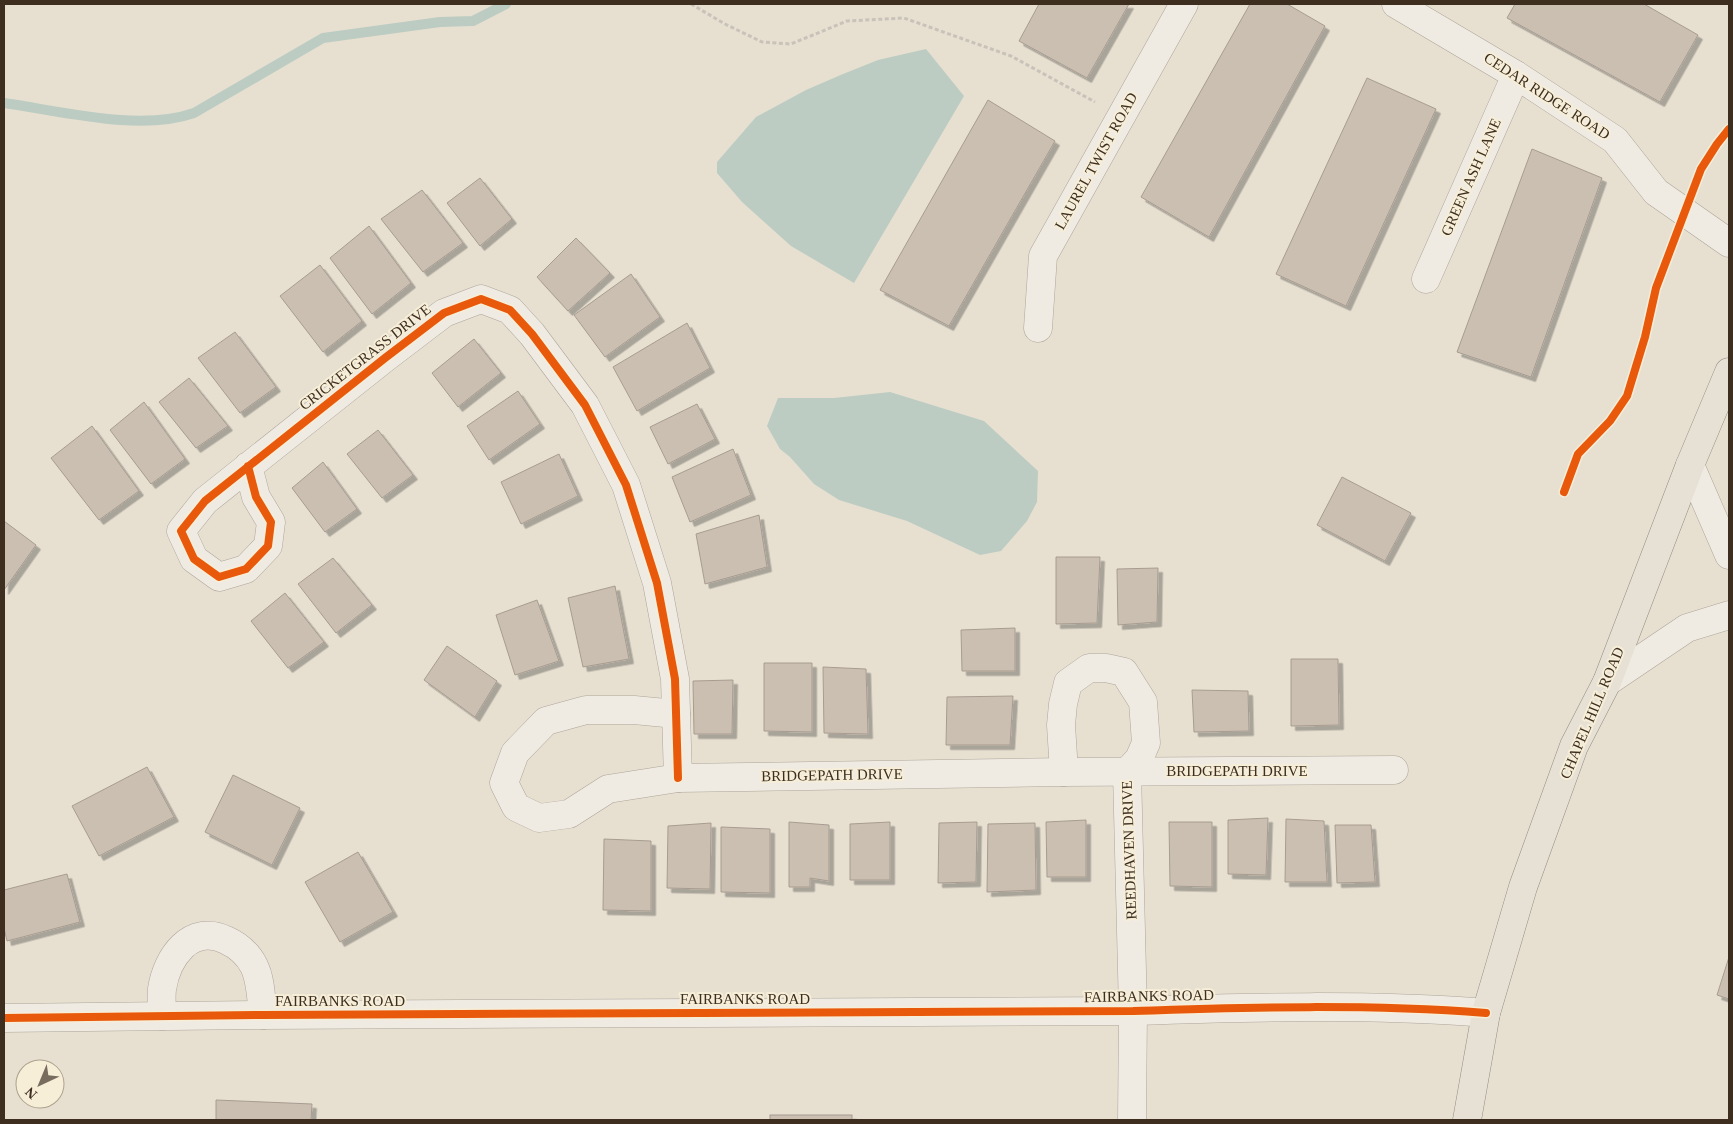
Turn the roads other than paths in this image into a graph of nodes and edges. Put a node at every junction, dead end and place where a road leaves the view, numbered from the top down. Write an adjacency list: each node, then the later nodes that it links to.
1 (1184, 4): 6 (street, LAUREL TWIST ROAD)
2 (1396, 4): 3 (street, CEDAR RIDGE ROAD)
3 (1516, 75): 4 (street, CEDAR RIDGE ROAD); 5 (street, GREEN ASH LANE)
4 (1729, 243)
5 (1426, 279)
6 (1038, 328)
7 (1729, 372): 8 (main road, CHAPEL HILL ROAD)
8 (1690, 465): 10 (street); 12 (main road, CHAPEL HILL ROAD)
9 (248, 466): 13 (street, CRICKETGRASS DRIVE)
10 (1729, 555)
11 (1729, 615): 12 (street)
12 (1607, 682): 19 (main road, CHAPEL HILL ROAD)
13 (676, 714): 17 (street, CRICKETGRASS DRIVE); 17 (street, BRIDGEPATH DRIVE)
14 (1394, 770): 16 (street, BRIDGEPATH DRIVE)
15 (1064, 772): 16 (street, BRIDGEPATH DRIVE); 16 (street, REEDHAVEN DRIVE); 17 (street, BRIDGEPATH DRIVE)
16 (1127, 772): 18 (street, REEDHAVEN DRIVE)
17 (678, 778)
18 (1133, 1011): 19 (street, FAIRBANKS ROAD); 20 (street, FAIRBANKS ROAD); 23 (street, REEDHAVEN DRIVE)
19 (1486, 1013): 24 (main road, CHAPEL HILL ROAD)
20 (263, 1015): 21 (street, FAIRBANKS ROAD); 21 (street)
21 (162, 1016): 22 (street, FAIRBANKS ROAD)
22 (4, 1018)
23 (1132, 1120)
24 (1466, 1120)

